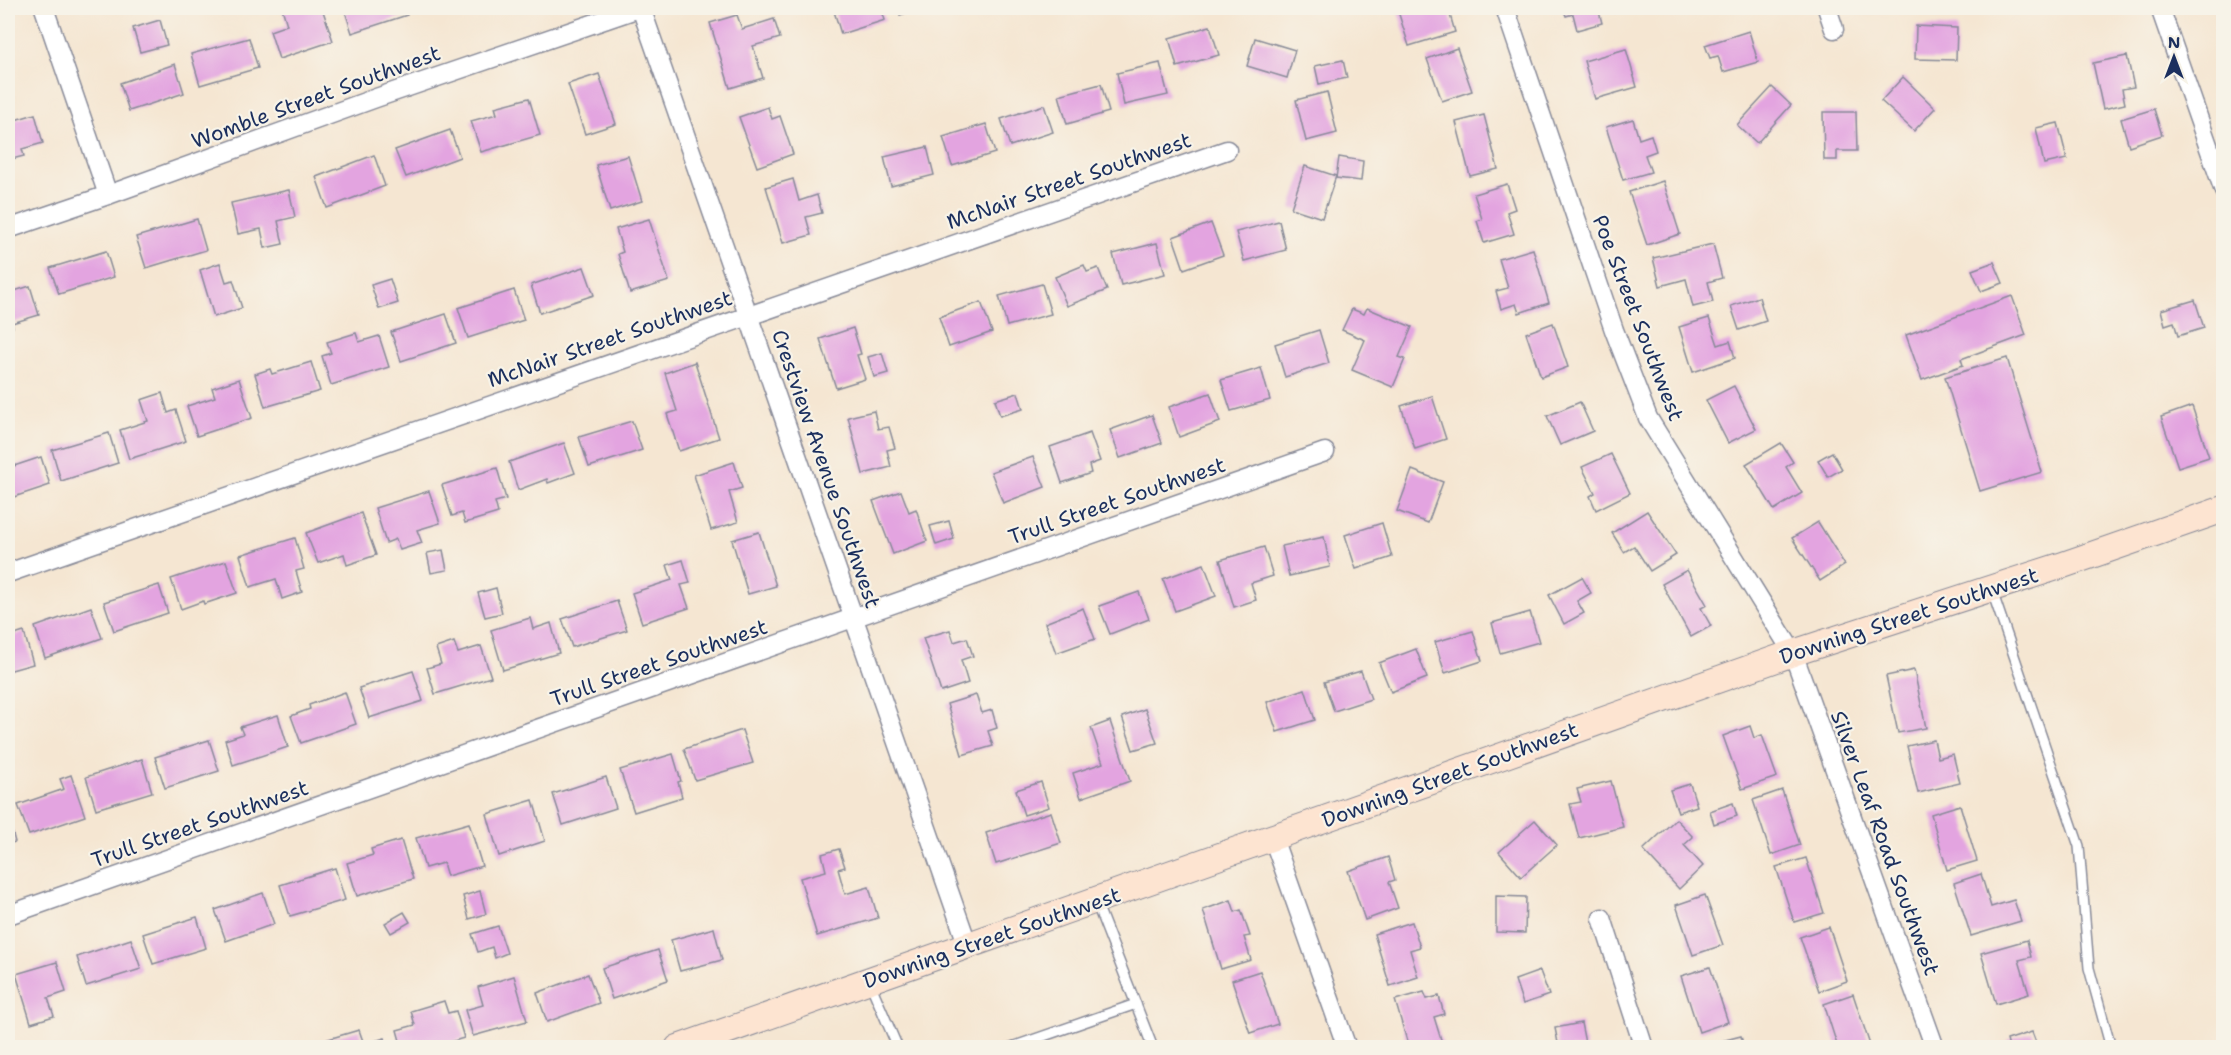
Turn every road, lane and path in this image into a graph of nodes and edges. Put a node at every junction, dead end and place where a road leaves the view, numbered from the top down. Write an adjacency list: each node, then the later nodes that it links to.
1 (44, 8): 10 (street)
2 (640, 8): 10 (street, Womble Street Southwest); 12 (street, Crestview Avenue Southwest)
3 (1505, 8): 18 (street, Poe Street Southwest)
4 (1827, 8): 6 (street)
5 (2160, 8): 8 (street)
6 (1834, 28)
7 (1227, 150): 12 (street, McNair Street Southwest)
8 (2217, 154): 9 (street)
9 (2223, 191)
10 (108, 195): 11 (street, Womble Street Southwest)
11 (8, 229)
12 (748, 315): 15 (street, McNair Street Southwest); 17 (street, Crestview Avenue Southwest)
13 (1325, 452): 17 (street, Trull Street Southwest)
14 (2223, 509): 16 (street, Downing Street Southwest)
15 (8, 573)
16 (1991, 589): 18 (street, Downing Street Southwest); 33 (lane)
17 (854, 618): 21 (street, Trull Street Southwest); 23 (street, Crestview Avenue Southwest)
18 (1793, 653): 19 (street, Downing Street Southwest); 32 (street, Silver Leaf Road Southwest)
19 (1273, 838): 20 (street, Downing Street Southwest); 30 (street)
20 (1096, 902): 23 (street, Downing Street Southwest); 25 (lane)
21 (8, 915)
22 (1602, 918): 31 (street)
23 (968, 946): 24 (street, Downing Street Southwest)
24 (869, 981): 26 (street, Downing Street Southwest); 27 (lane)
25 (1136, 1004): 28 (lane); 29 (lane)
26 (678, 1047)
27 (897, 1047)
28 (1009, 1047)
29 (1153, 1047)
30 (1347, 1047)
31 (1644, 1047)
32 (1935, 1047)
33 (2111, 1047)

